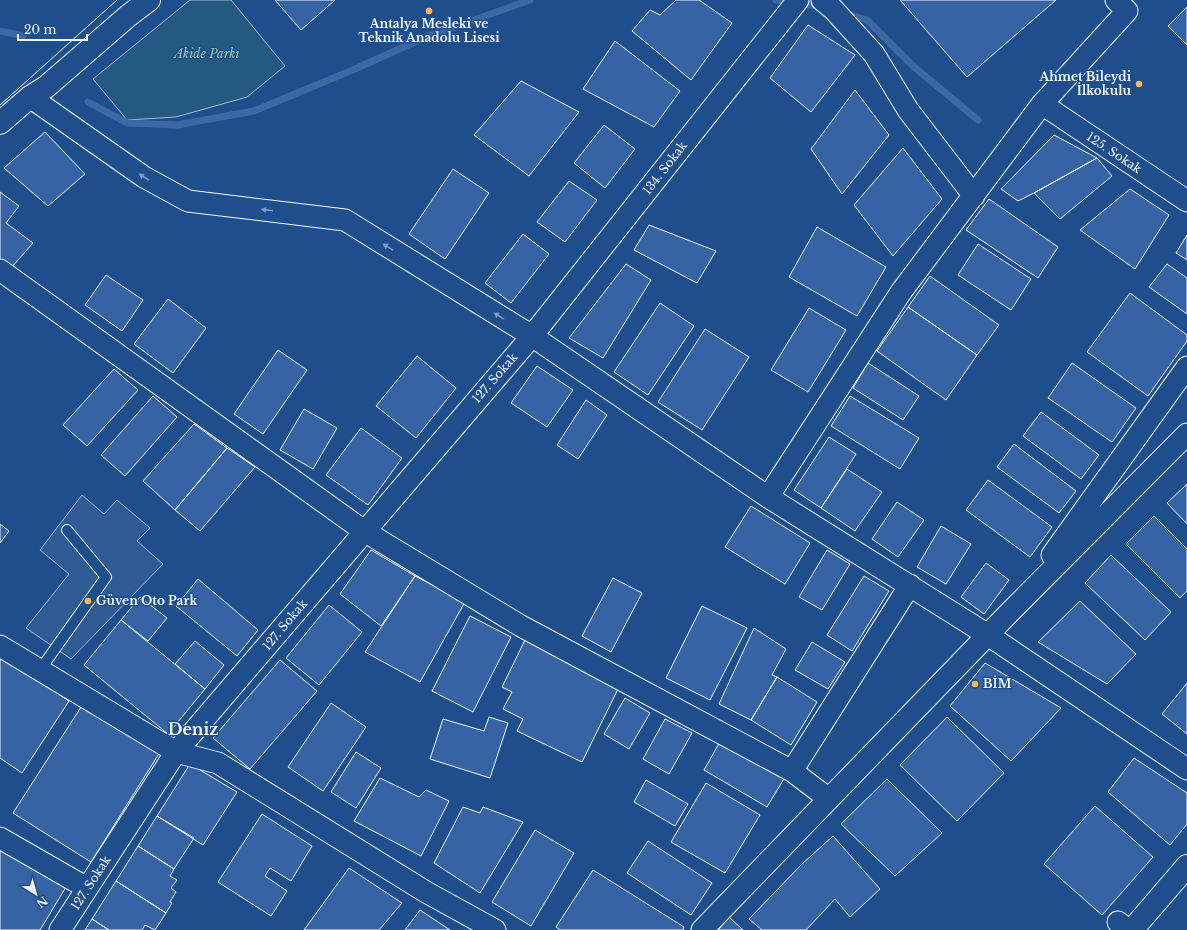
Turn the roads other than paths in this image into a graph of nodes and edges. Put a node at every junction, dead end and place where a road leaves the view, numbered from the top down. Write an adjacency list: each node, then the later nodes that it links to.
1 (143, 0): 6 (main road)
2 (149, 0): 6 (main road)
3 (798, 0): 13 (street, 134. Sokak)
4 (822, 0): 10 (street)
5 (1116, 0): 8 (street)
6 (128, 16): 7 (main road)
7 (38, 92): 9 (main road); 13 (street, one-way to 7)
8 (1042, 104): 10 (street); 11 (street, 125. Sokak)
9 (0, 123)
10 (974, 196): 16 (street)
11 (1187, 201)
12 (3, 277): 18 (street)
13 (532, 336): 16 (street); 18 (street, 127. Sokak)
14 (1187, 367): 20 (street)
15 (1187, 434): 20 (street)
16 (768, 497): 19 (street)
17 (67, 530): 23 (lane)
18 (364, 531): 24 (street, 127. Sokak); 26 (street)
19 (910, 586): 21 (street); 26 (street)
20 (1007, 615): 21 (street)
21 (988, 635): 25 (street); 27 (street)
22 (0, 646): 23 (street)
23 (40, 670): 24 (street)
24 (176, 752): 30 (street, 127. Sokak); 33 (street)
25 (1187, 769)
26 (792, 771): 27 (street)
27 (829, 799): 34 (street)
28 (0, 838): 30 (street)
29 (1187, 866): 31 (main road)
30 (87, 888): 32 (street, 127. Sokak)
31 (1126, 927)
32 (60, 930)
33 (495, 930)
34 (702, 930)

